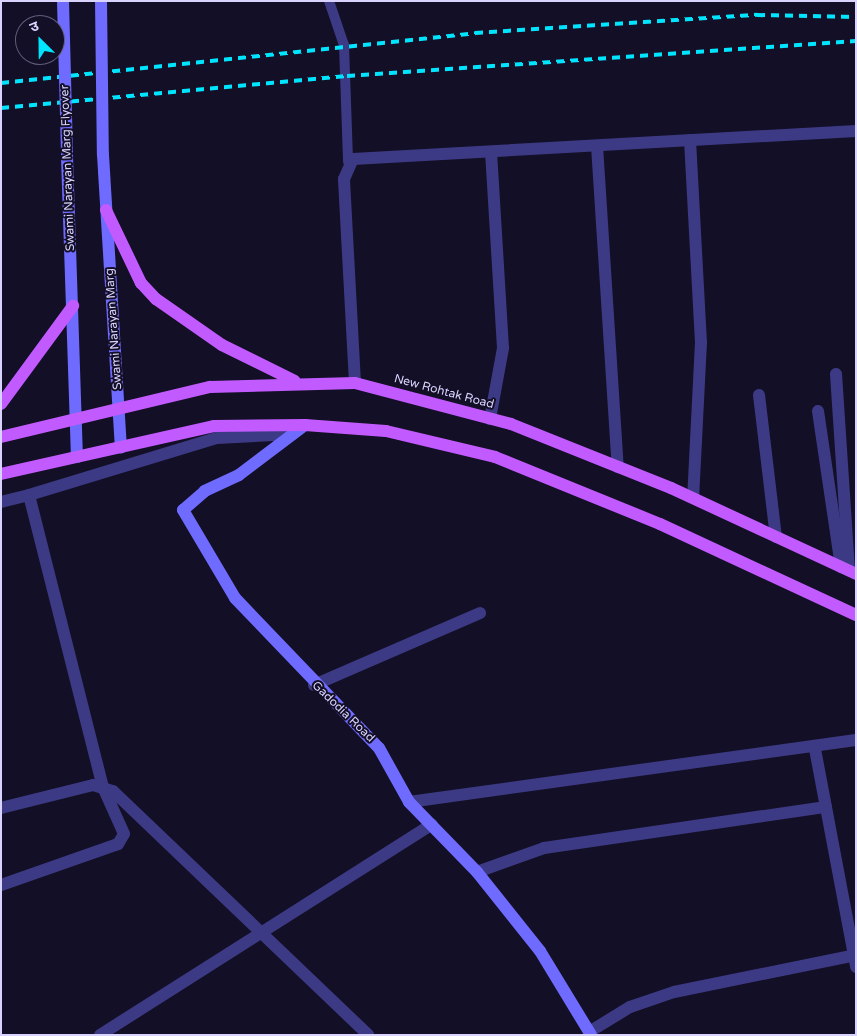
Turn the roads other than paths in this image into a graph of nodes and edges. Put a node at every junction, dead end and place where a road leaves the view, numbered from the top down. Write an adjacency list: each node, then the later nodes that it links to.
1 (63, 1): 10 (main road, Swami Narayan Marg Flyover, bridge)
2 (101, 1): 9 (main road, bridge)
3 (329, 1): 8 (lane)
4 (856, 131): 5 (street)
5 (690, 140): 6 (street); 28 (street)
6 (597, 146): 7 (street); 25 (street)
7 (491, 153): 8 (street); 19 (street)
8 (348, 162): 13 (street)
9 (106, 210): 12 (main road); 16 (main road, Swami Narayan Marg)
10 (73, 306): 15 (main road); 18 (main road)
11 (836, 374): 31 (street)
12 (296, 381): 13 (main road, New Rohtak Road); 16 (main road, New Rohtak Road)
13 (355, 382): 19 (main road, New Rohtak Road)
14 (759, 394): 30 (street)
15 (1, 404)
16 (119, 409): 18 (main road, New Rohtak Road); 23 (main road, Swami Narayan Marg)
17 (818, 411): 31 (street)
18 (76, 419): 22 (main road, New Rohtak Road); 24 (main road)
19 (490, 419): 25 (main road, New Rohtak Road)
20 (305, 425): 21 (main road); 23 (main road); 33 (main road)
21 (292, 434): 27 (street); 34 (main road, Gadodia Road)
22 (1, 437)
23 (121, 447): 24 (main road)
24 (77, 457): 26 (main road)
25 (618, 466): 28 (main road, New Rohtak Road)
26 (1, 474)
27 (29, 495): 29 (street); 37 (street)
28 (693, 498): 30 (main road, New Rohtak Road)
29 (1, 502)
30 (776, 537): 31 (main road, New Rohtak Road)
31 (849, 571)
32 (480, 613): 34 (street)
33 (856, 615)
34 (314, 685): 38 (main road, Gadodia Road)
35 (856, 740): 36 (street)
36 (815, 749): 38 (street); 39 (street)
37 (103, 787): 40 (street); 43 (street); 44 (street)
38 (409, 802): 41 (main road, Gadodia Road)
39 (826, 807): 42 (street); 45 (street)
40 (1, 808)
41 (432, 824): 42 (main road, Gadodia Road); 44 (street)
42 (477, 872): 46 (main road, Gadodia Road)
43 (1, 886)
44 (259, 930): 47 (street); 48 (street)
45 (855, 959): 46 (street)
46 (590, 1033)
47 (100, 1035)
48 (368, 1035)

